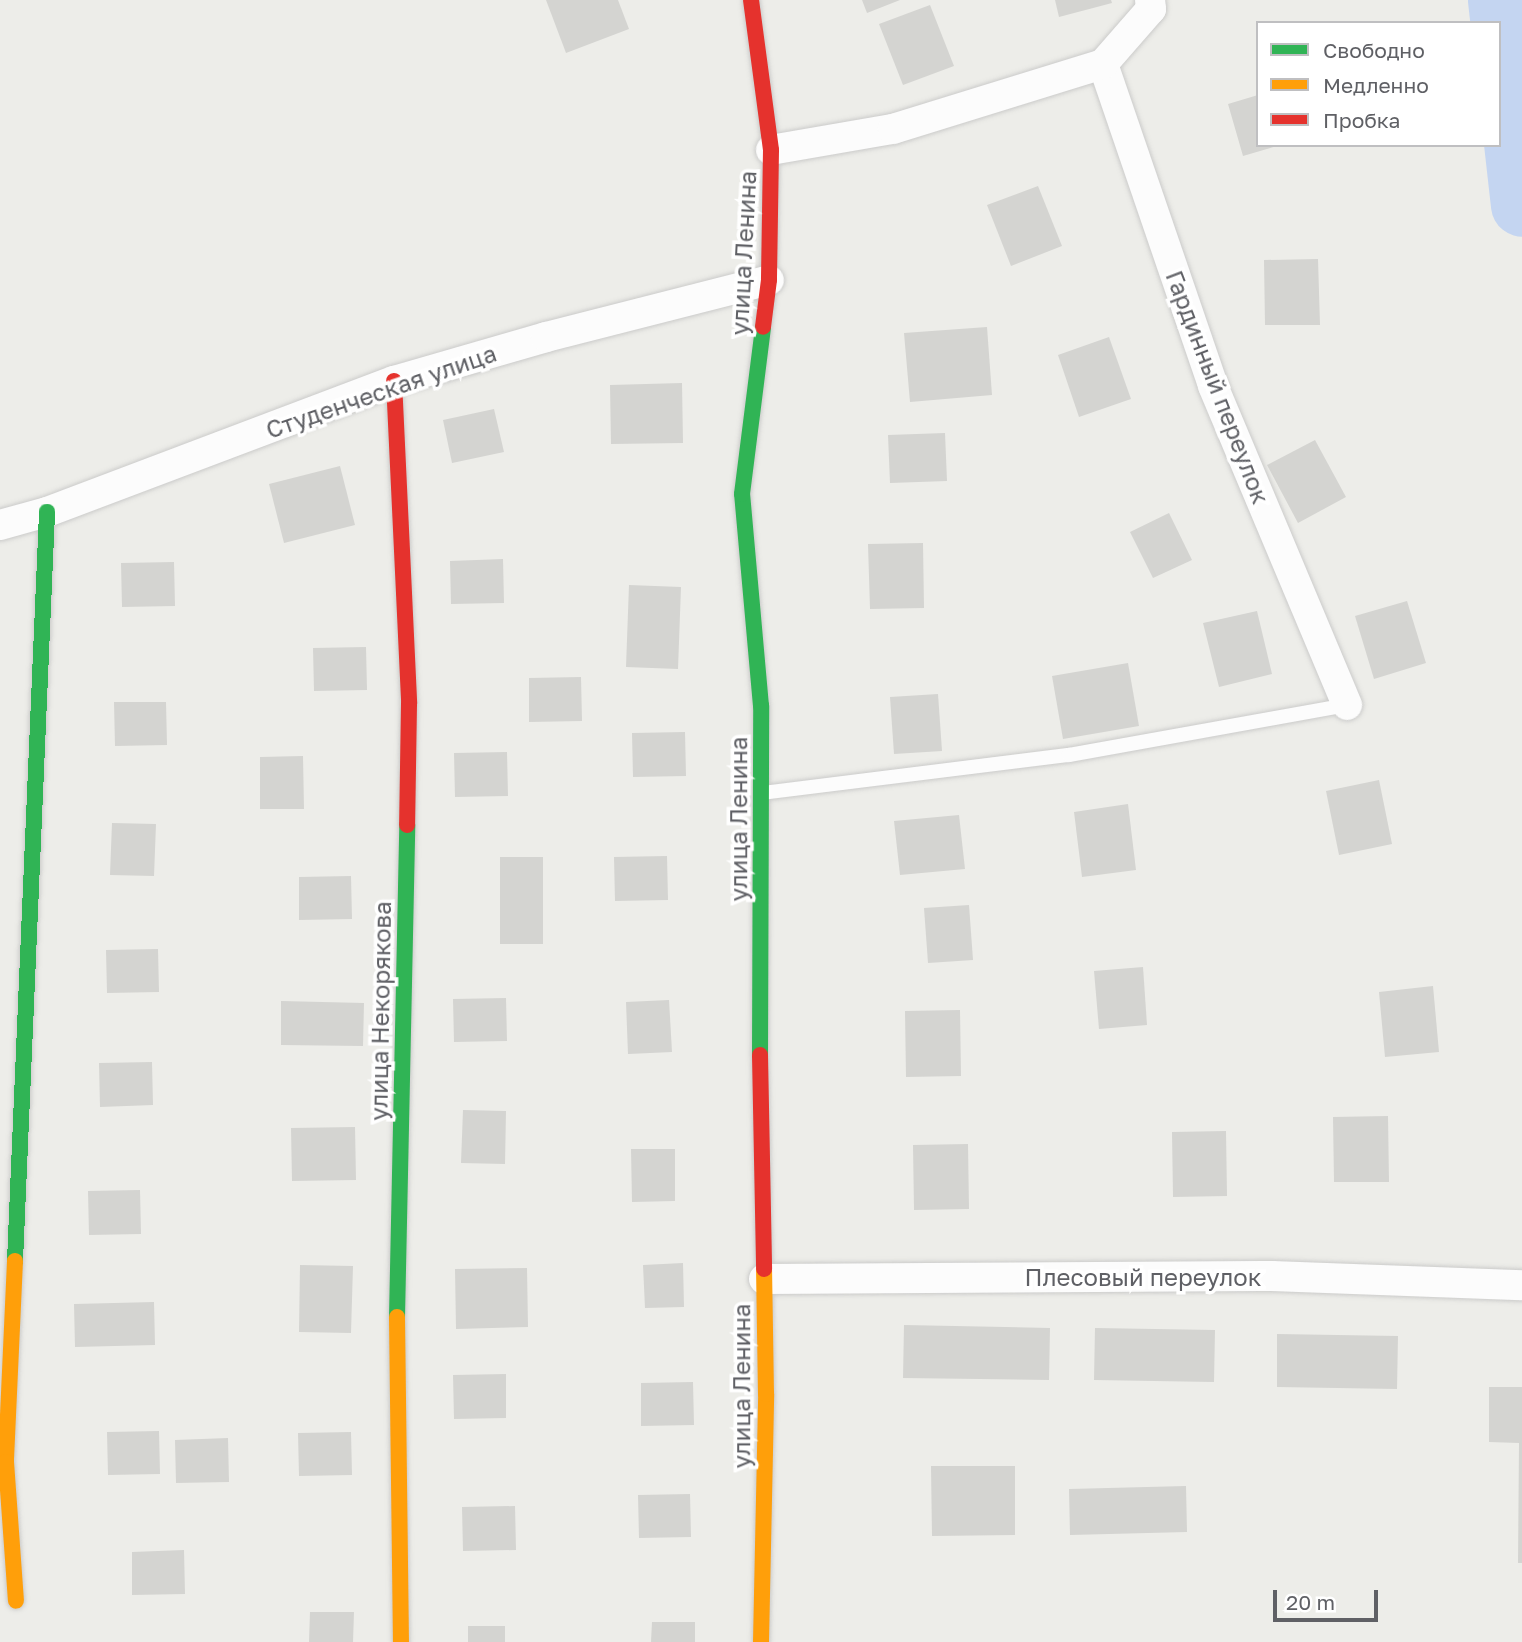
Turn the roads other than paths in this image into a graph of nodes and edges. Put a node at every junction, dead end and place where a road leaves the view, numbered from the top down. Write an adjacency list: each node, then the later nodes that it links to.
1 (751, 0): 4 (street, улица Ленина)
2 (1150, 0): 3 (street)
3 (1103, 64): 4 (street); 9 (street, Гардинный переулок)
4 (771, 150): 5 (street, улица Ленина)
5 (769, 280): 6 (street, Студенческая улица); 10 (street, улица Ленина)
6 (394, 381): 7 (street, Студенческая улица); 15 (street, улица Некорякова)
7 (47, 512): 8 (street, Студенческая улица); 13 (street)
8 (0, 525)
9 (1347, 705): 10 (lane)
10 (761, 793): 11 (street, улица Ленина)
11 (764, 1279): 12 (street, Плесовый переулок); 16 (street, улица Ленина)
12 (1522, 1285)
13 (3, 1462): 14 (street)
14 (16, 1601)
15 (401, 1642)
16 (761, 1642)

